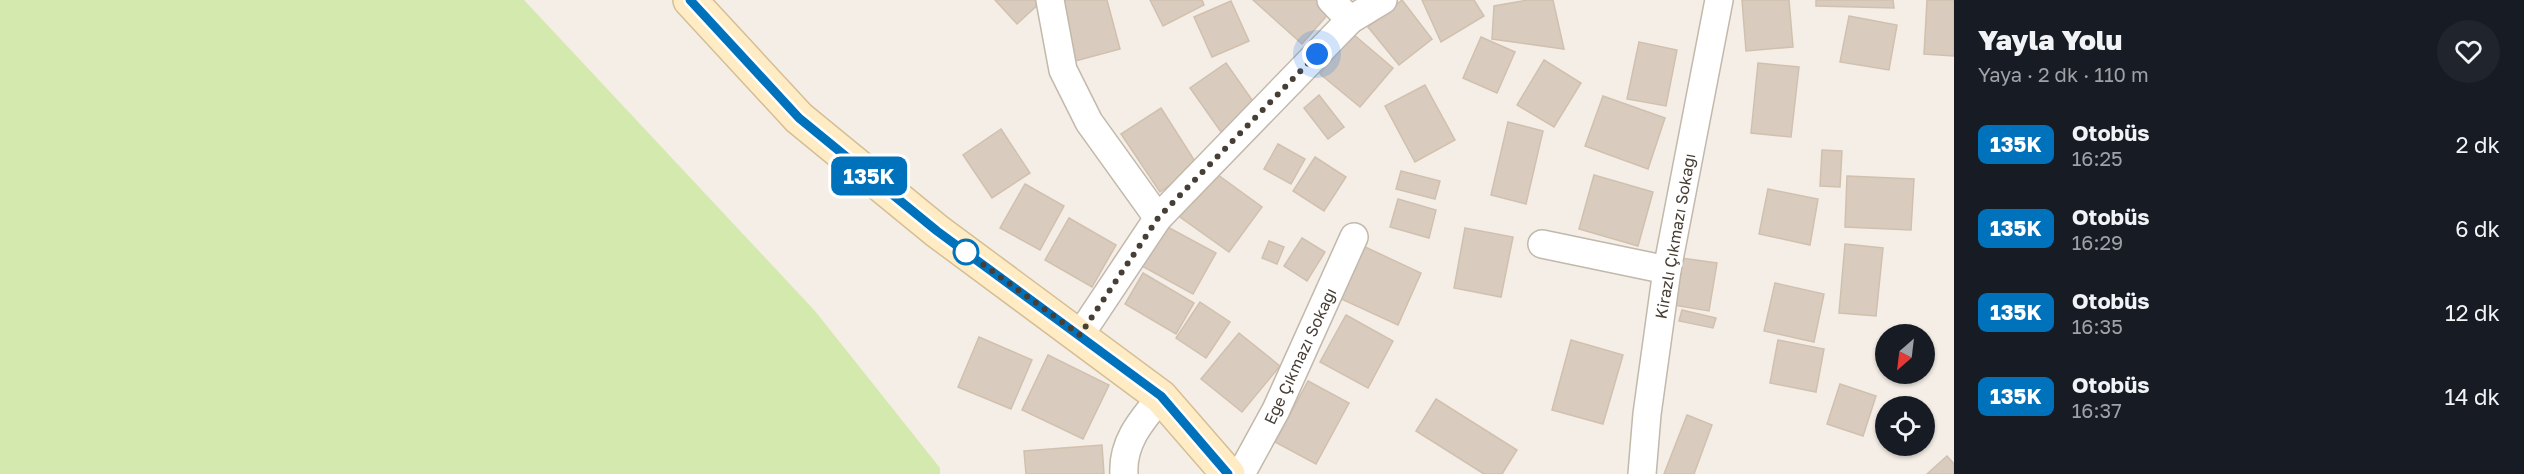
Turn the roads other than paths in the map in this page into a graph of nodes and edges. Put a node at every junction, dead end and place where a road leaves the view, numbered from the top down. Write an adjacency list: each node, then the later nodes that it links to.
1 (690, 0): 11 (main road)
2 (1050, 0): 7 (street)
3 (1331, 0): 6 (street)
4 (1383, 0): 6 (street)
5 (1719, 0): 10 (street, Kirazlı Çıkmazı Sokağı)
6 (1350, 20): 7 (street)
7 (1158, 218): 11 (street)
8 (1354, 237): 15 (street, Ege Çıkmazı Sokağı)
9 (1542, 244): 10 (street)
10 (1667, 270): 16 (street, Kirazlı Çıkmazı Sokağı)
11 (1080, 335): 12 (main road)
12 (1161, 396): 13 (street); 14 (main road)
13 (1124, 474)
14 (1228, 474)
15 (1241, 474)
16 (1642, 474)

